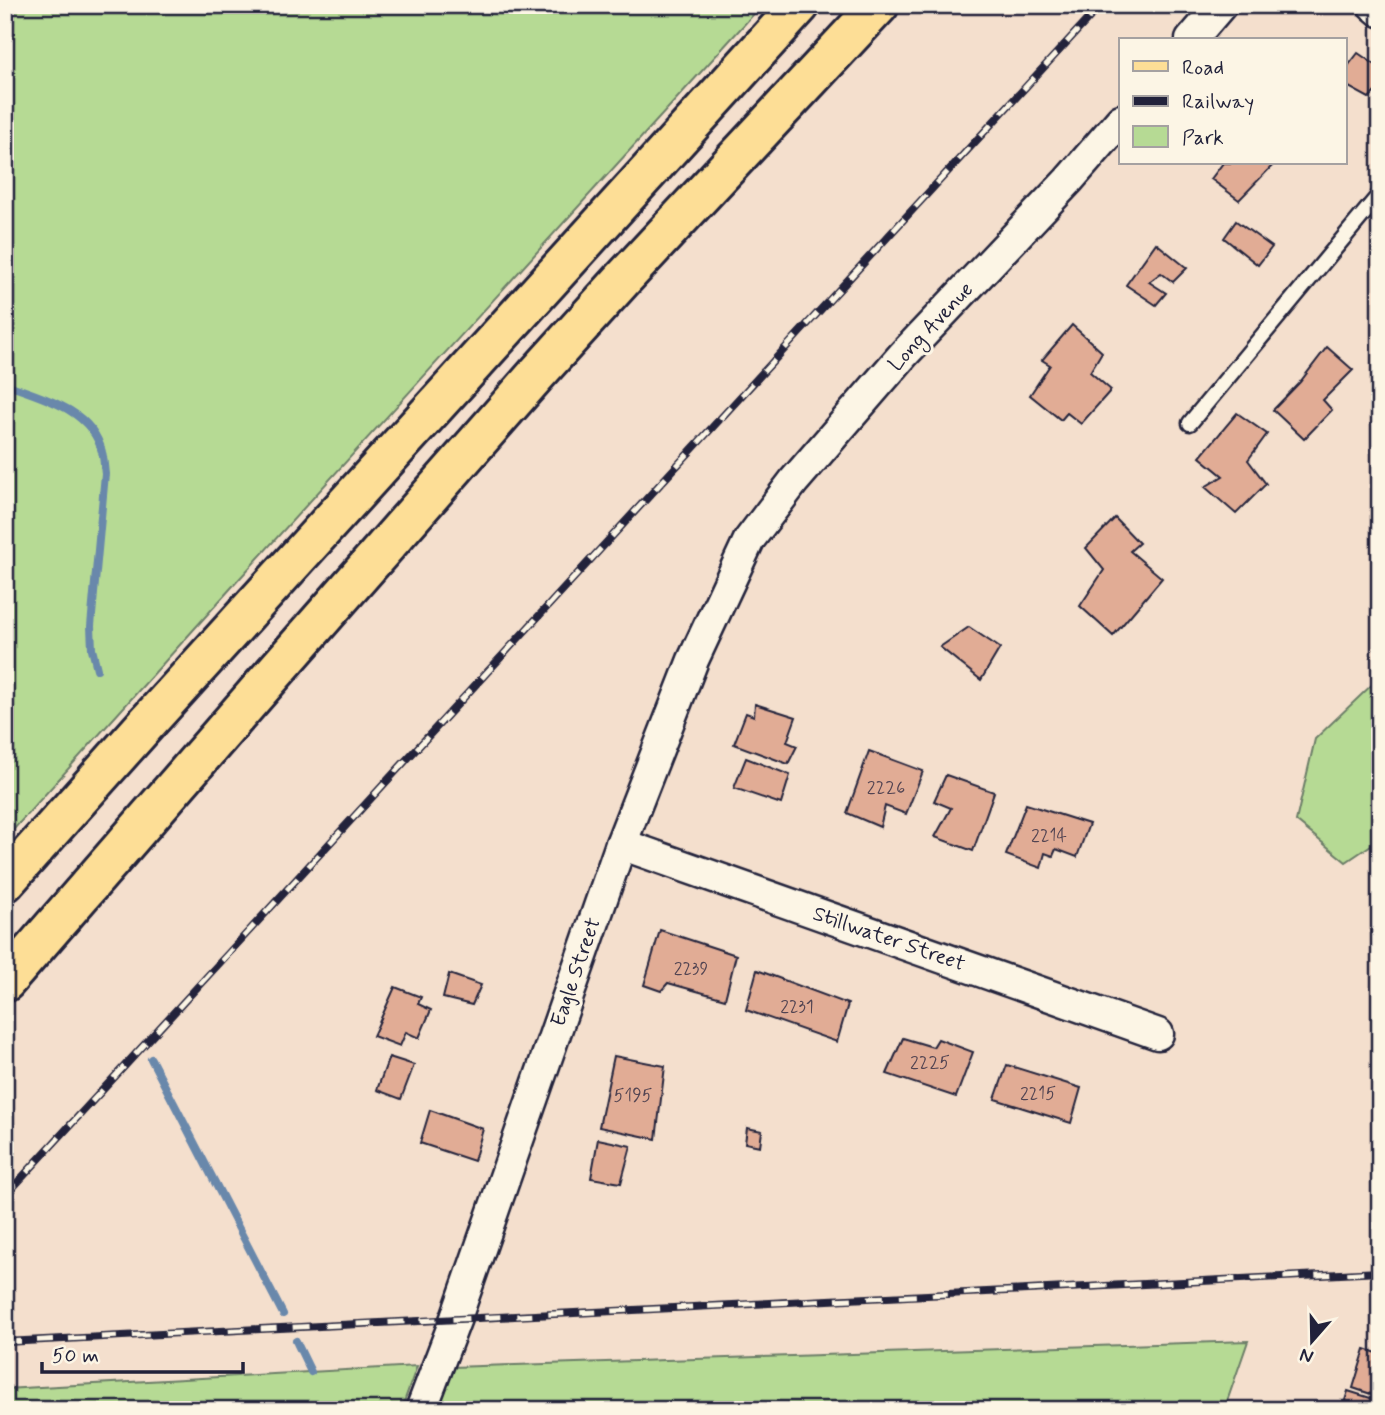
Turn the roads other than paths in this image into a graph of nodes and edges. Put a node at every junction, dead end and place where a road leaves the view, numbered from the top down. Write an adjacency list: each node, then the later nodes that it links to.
1 (800, 5): 12 (main road)
2 (879, 5): 13 (main road)
3 (1221, 5): 6 (street)
4 (1373, 5): 5 (street)
5 (1380, 11)
6 (1193, 38)
7 (1119, 122): 10 (street, Long Avenue)
8 (1380, 194): 9 (lane)
9 (1190, 423)
10 (749, 540): 11 (street, Eagle Street)
11 (621, 844): 14 (street, Stillwater Street); 15 (street, Eagle Street)
12 (5, 883)
13 (5, 982)
14 (1158, 1034)
15 (421, 1410)

